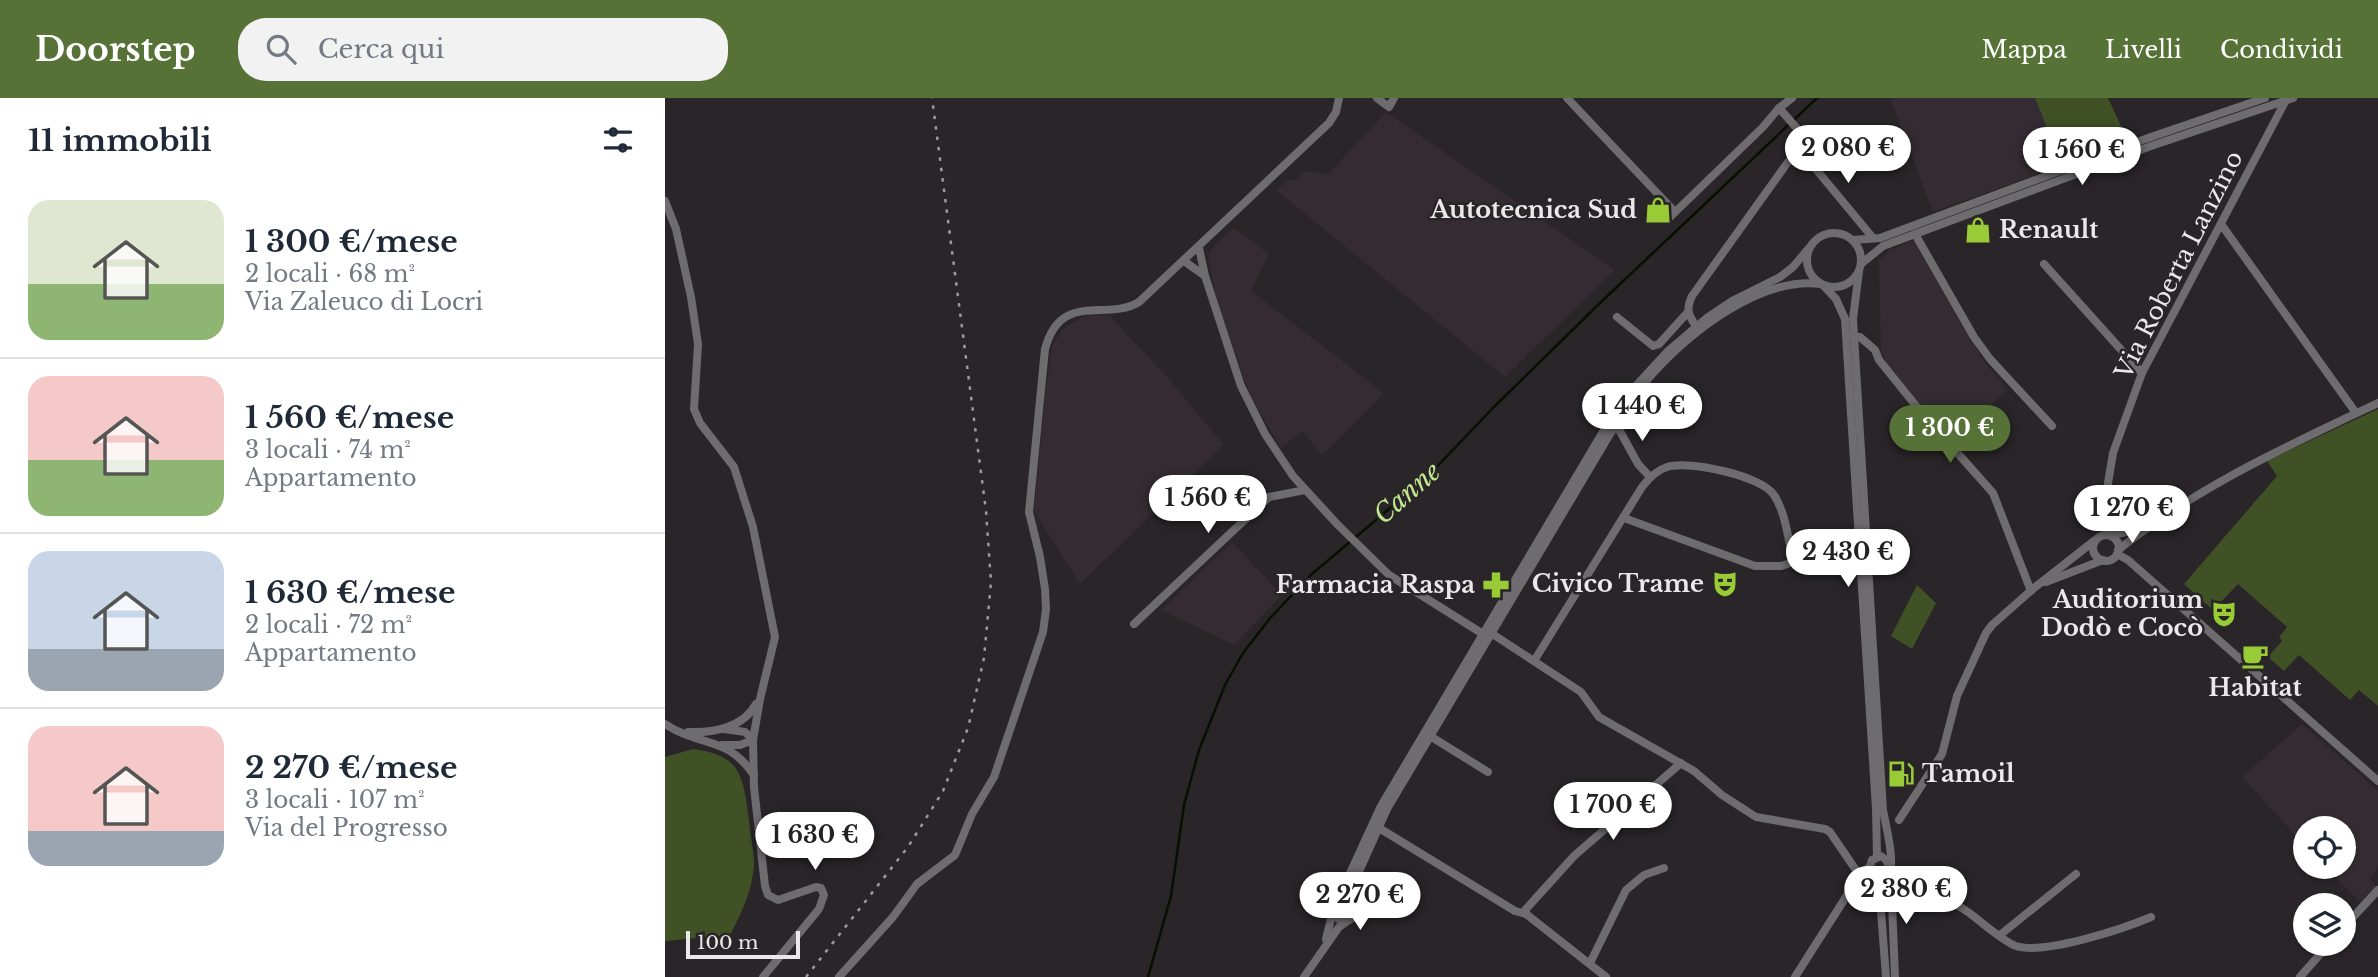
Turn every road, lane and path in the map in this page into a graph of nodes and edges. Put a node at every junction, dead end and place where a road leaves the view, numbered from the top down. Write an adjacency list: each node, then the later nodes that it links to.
1 (1339, 98): 15 (street)
2 (1377, 98): 3 (street)
3 (1395, 98)
4 (1567, 98): 8 (street)
5 (1792, 98): 8 (street)
6 (2265, 98): 13 (street)
7 (2289, 99): 11 (street, Via Roberta Lanzino); 12 (street)
8 (1782, 111): 9 (street)
9 (1800, 150): 13 (street); 22 (street)
10 (665, 201): 45 (street)
11 (2221, 223): 26 (street, Via Roberta Lanzino); 28 (street)
12 (1915, 234): 19 (street); 30 (street)
13 (1873, 238): 14 (street)
14 (1853, 240): 16 (street); 19 (street)
15 (1199, 247): 17 (street); 20 (street)
16 (1809, 248): 21 (street); 24 (street)
17 (1184, 261): 20 (street); 83 (street)
18 (2044, 264): 26 (street)
19 (1860, 267): 21 (street); 25 (street)
20 (1205, 276): 32 (street)
21 (1822, 284): 29 (street); 37 (street)
22 (1688, 312): 23 (street); 24 (street)
23 (1617, 317)
24 (1696, 326): 43 (street)
25 (1854, 337): 41 (street); 57 (street)
26 (2142, 373): 35 (street, Via Roberta Lanzino)
27 (2378, 403): 28 (street)
28 (2356, 413): 34 (street)
29 (1616, 424): 31 (street); 43 (street)
30 (2052, 426)
31 (1650, 477): 33 (street); 40 (street)
32 (1305, 490): 42 (street); 43 (street)
33 (1624, 518): 40 (street); 44 (street)
34 (2147, 526): 35 (street); 38 (street)
35 (2107, 535): 36 (street); 38 (street)
36 (2095, 541): 39 (street); 41 (street)
37 (1859, 542): 40 (street); 60 (street)
38 (2117, 552): 39 (street); 55 (street)
39 (2103, 560): 41 (street)
40 (1794, 562)
41 (2032, 589): 56 (street)
42 (1134, 624)
43 (1487, 634): 44 (street); 49 (street); 71 (street)
44 (1534, 662): 52 (street)
45 (760, 699): 47 (street); 50 (street)
46 (665, 724): 48 (street)
47 (722, 729): 48 (street); 50 (street)
48 (675, 731): 51 (street)
49 (1430, 736): 53 (street); 58 (street)
50 (753, 740): 51 (street); 54 (street)
51 (721, 745): 54 (street)
52 (1681, 764): 66 (street); 74 (street)
53 (1488, 772)
54 (754, 775): 82 (street)
55 (2378, 780)
56 (1899, 820): 57 (street); 59 (street)
57 (1886, 824): 59 (street); 60 (street)
58 (1379, 828): 72 (street); 74 (street)
59 (1889, 836): 64 (street)
60 (1875, 840): 61 (street)
61 (1877, 856): 62 (street); 64 (street)
62 (1870, 866): 66 (street); 67 (street)
63 (1664, 867): 81 (street)
64 (1891, 874): 68 (street); 78 (street); 88 (street)
65 (2076, 874): 78 (street)
66 (1860, 876): 69 (street)
67 (1872, 878): 68 (street); 69 (street)
68 (1879, 885): 87 (street)
69 (1851, 890): 86 (street)
70 (2378, 890): 75 (street)
71 (1338, 901): 72 (street); 73 (street)
72 (1352, 901): 77 (street)
73 (1333, 911): 77 (street); 79 (street)
74 (1526, 914): 81 (street)
75 (2356, 914)
76 (2151, 917): 78 (street)
77 (1346, 922): 79 (street)
78 (2000, 935)
79 (1325, 946): 84 (street)
80 (2318, 956): 89 (street)
81 (1590, 963): 85 (street)
82 (763, 977)
83 (839, 977)
84 (1304, 977)
85 (1606, 977)
86 (1795, 977)
87 (1886, 977)
88 (1895, 977)
89 (2299, 977)

